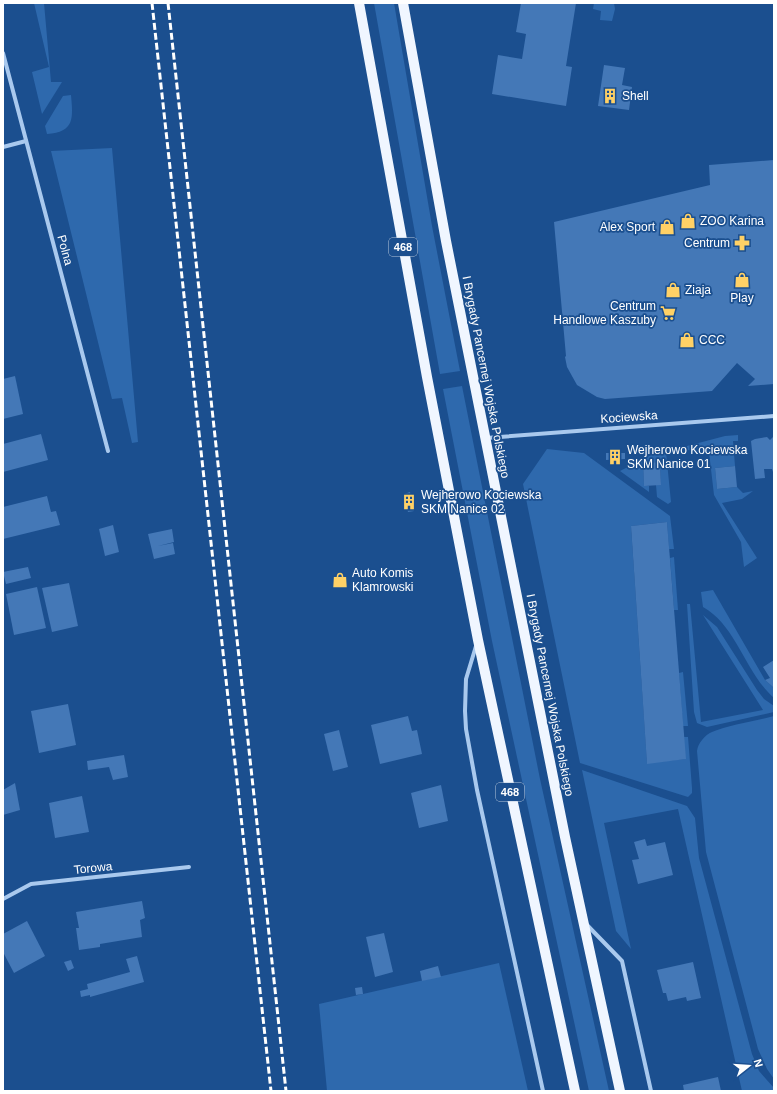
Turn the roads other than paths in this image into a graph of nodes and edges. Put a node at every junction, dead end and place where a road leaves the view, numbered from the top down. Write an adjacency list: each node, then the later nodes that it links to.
1 (359, 3): 9 (main road, 468)
2 (403, 3): 7 (main road, I Brygady Pancernej Wojska Polskiego)
3 (3, 53): 4 (street, Polna)
4 (26, 141): 5 (street); 8 (street, Polna)
5 (3, 147)
6 (774, 416): 7 (street, Kociewska)
7 (485, 438): 12 (main road, I Brygady Pancernej Wojska Polskiego)
8 (108, 451)
9 (478, 640): 13 (street); 14 (main road, 468)
10 (189, 867): 11 (street, Torowa)
11 (3, 899)
12 (582, 920): 15 (main road, I Brygady Pancernej Wojska Polskiego); 16 (street)
13 (543, 1091)
14 (575, 1091)
15 (620, 1091)
16 (650, 1091)

